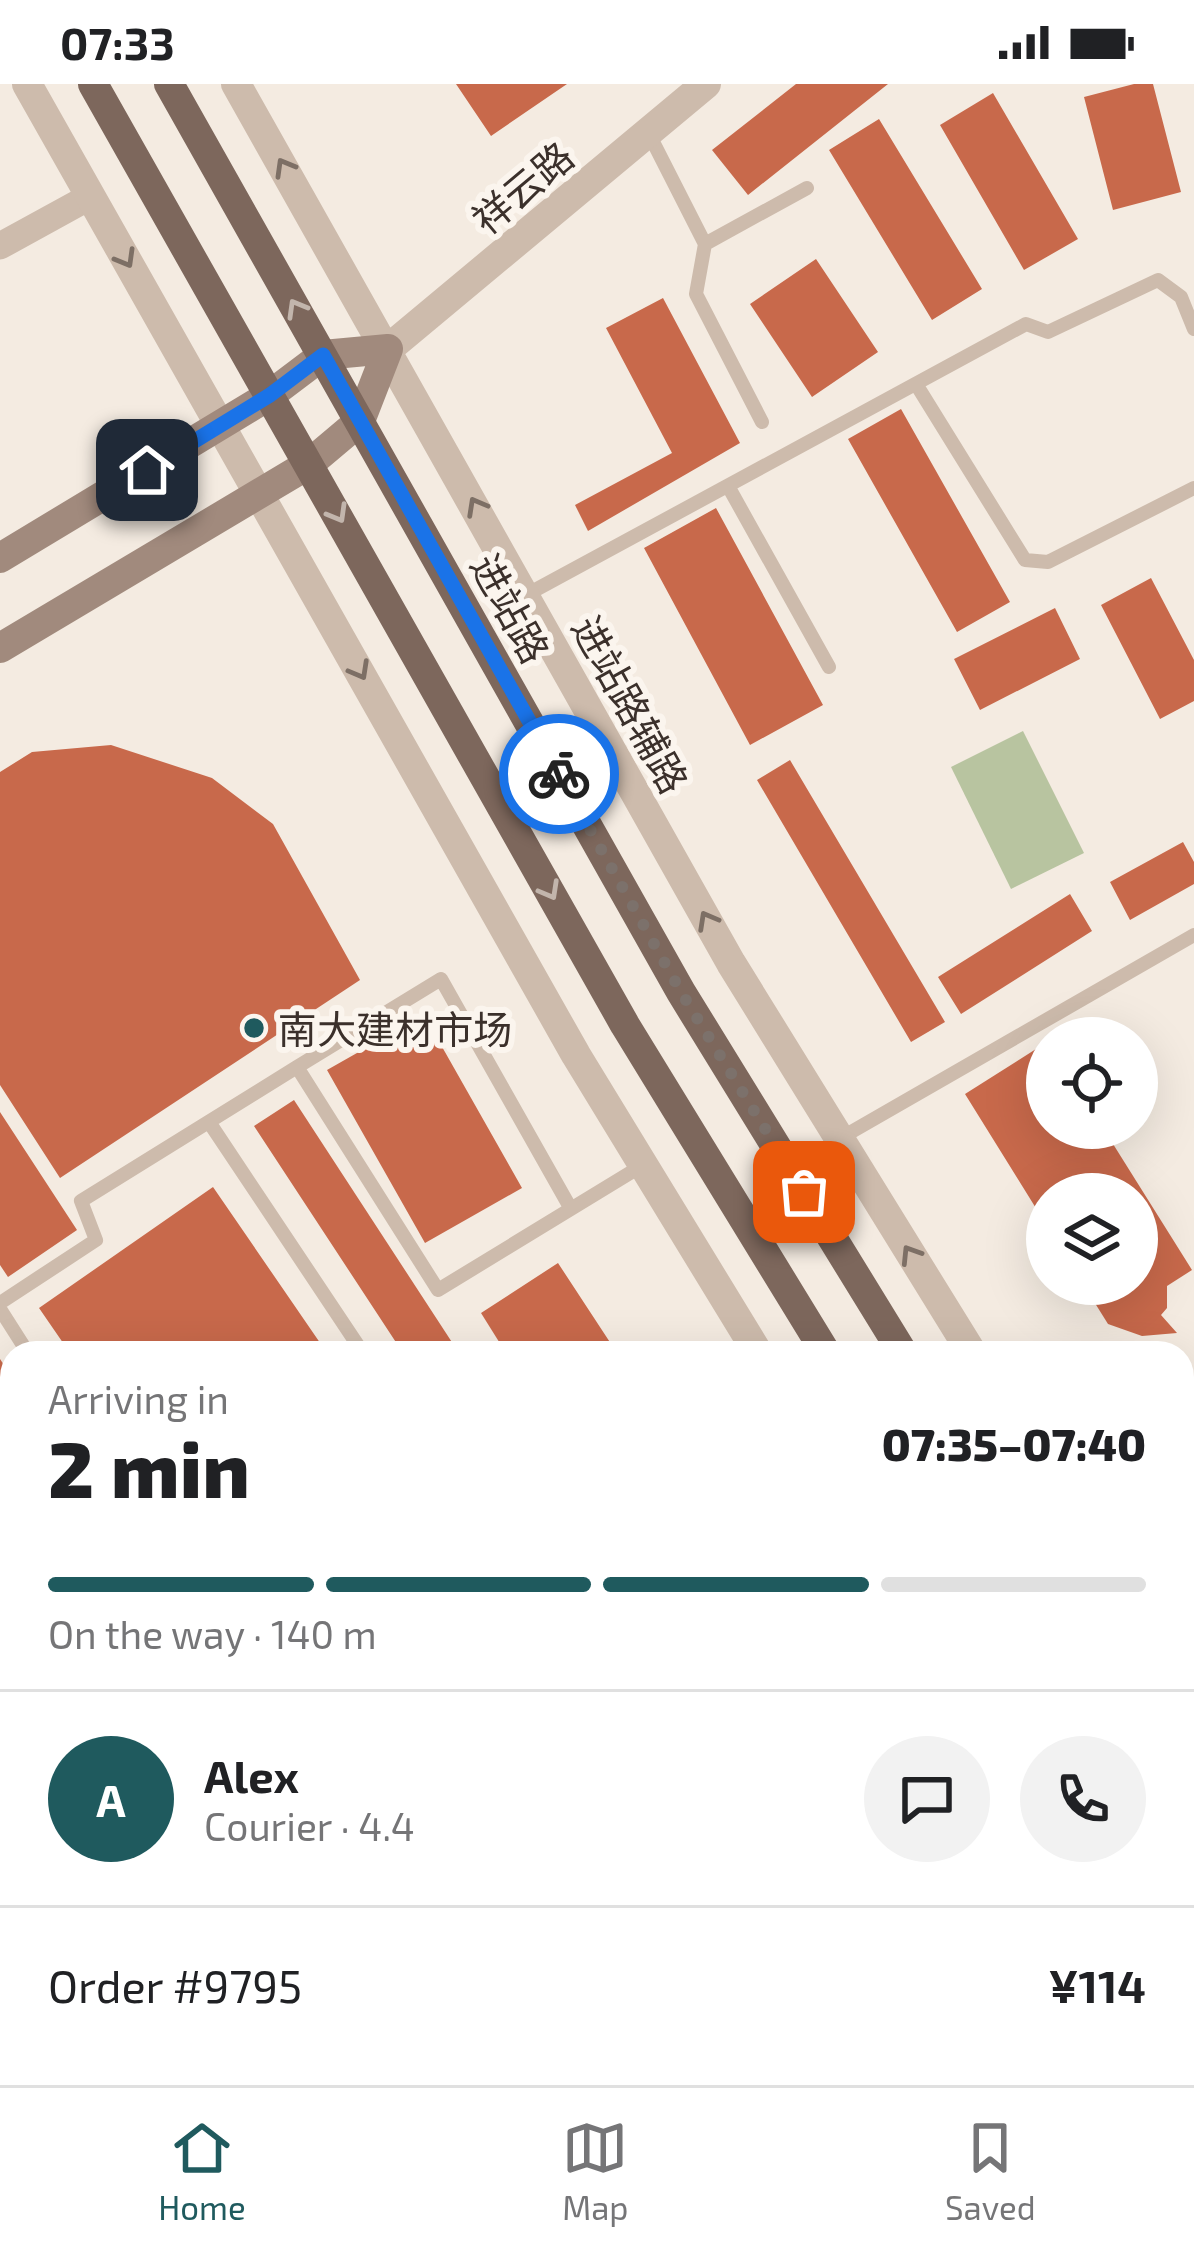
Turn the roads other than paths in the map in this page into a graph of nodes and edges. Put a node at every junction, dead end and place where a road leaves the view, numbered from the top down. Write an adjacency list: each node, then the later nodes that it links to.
1 (27, 84): 8 (street)
2 (93, 84): 15 (main road)
3 (169, 84): 13 (main road, 进站路, one-way to 3)
4 (236, 84): 12 (street, 进站路辅路, one-way to 4)
5 (706, 84): 6 (street, 祥云路)
6 (648, 132): 9 (lane); 12 (street, 祥云路)
7 (807, 188): 9 (lane)
8 (91, 196): 10 (street); 18 (street, one-way to 18)
9 (705, 244): 17 (lane)
10 (0, 246)
11 (1194, 329): 14 (lane)
12 (388, 349): 13 (main road); 16 (main road, 祥云路); 24 (street, 进站路辅路, one-way to 12)
13 (323, 355): 15 (main road); 16 (main road, 进站路)
14 (916, 384): 20 (lane); 21 (lane)
15 (270, 395): 18 (main road); 19 (main road)
16 (360, 421): 19 (main road, 祥云路); 38 (main road, 进站路)
17 (762, 422)
18 (221, 425): 22 (street); 23 (main road)
19 (309, 464): 22 (main road, 祥云路); 37 (main road, one-way to 37)
20 (728, 486): 24 (lane); 26 (lane)
21 (1194, 488)
22 (260, 493): 25 (main road, 祥云路); 31 (street, one-way to 31)
23 (0, 558)
24 (526, 595): 30 (street, 进站路辅路, one-way to 24)
25 (0, 648)
26 (829, 668)
27 (1194, 935): 30 (lane)
28 (298, 1067): 29 (lane); 32 (lane); 32 (lane)
29 (209, 1122): 33 (lane); 35 (lane)
30 (839, 1139): 39 (street, 进站路辅路, one-way to 30)
31 (643, 1165): 32 (lane); 36 (street)
32 (571, 1209)
33 (0, 1306): 34 (lane)
34 (21, 1341)
35 (354, 1341)
36 (751, 1341)
37 (819, 1341)
38 (896, 1341)
39 (964, 1341)

